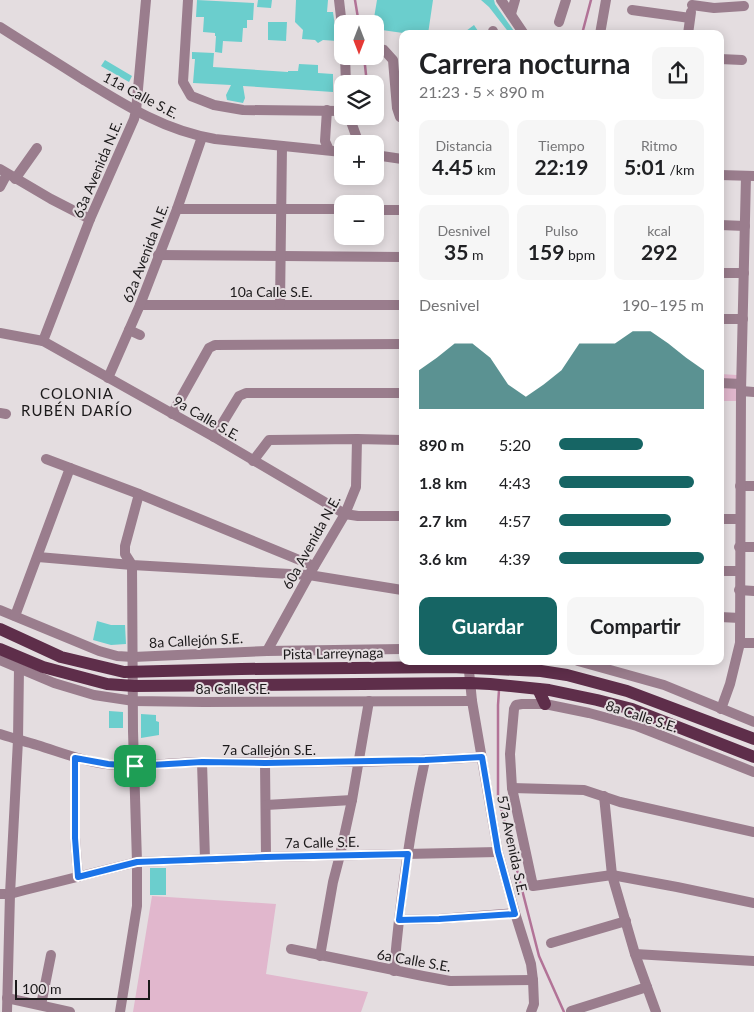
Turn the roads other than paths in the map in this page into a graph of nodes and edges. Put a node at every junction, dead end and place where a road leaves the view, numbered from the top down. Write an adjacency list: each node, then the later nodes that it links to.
1 (146, 0): 26 (street, 63a Avenida N.E.)
2 (188, 0): 24 (street)
3 (340, 0): 12 (street)
4 (501, 0): 11 (street)
5 (516, 0): 11 (street)
6 (566, 0): 14 (street)
7 (606, 0): 17 (street)
8 (692, 3): 9 (street); 13 (street)
9 (744, 6)
10 (632, 10): 13 (street)
11 (511, 14): 16 (street)
12 (341, 15)
13 (690, 18): 18 (street)
14 (559, 22)
15 (0, 28): 26 (street, 11a Calle S.E.)
16 (521, 30)
17 (601, 30)
18 (688, 30)
19 (384, 50): 21 (street)
20 (724, 58): 22 (street)
21 (398, 60): 23 (street)
22 (742, 60)
23 (399, 94): 27 (street)
24 (327, 110): 25 (street); 29 (street)
25 (334, 110)
26 (136, 111): 28 (street, 11a Calle S.E.); 44 (street, 63a Avenida N.E.)
27 (399, 115)
28 (202, 137): 30 (street, 11a Calle S.E.); 39 (street, 62a Avenida N.E.)
29 (327, 145): 30 (street, 11a Calle S.E.); 32 (street, 11a Calle S.E.)
30 (282, 146): 40 (street)
31 (37, 148): 35 (street)
32 (334, 148)
33 (384, 156): 34 (street)
34 (399, 159)
35 (8, 174): 38 (street); 44 (street)
36 (724, 175): 37 (street)
37 (750, 176): 46 (street)
38 (0, 187)
39 (177, 209): 40 (street); 48 (street, 62a Avenida N.E.)
40 (281, 209): 41 (street); 49 (street)
41 (334, 209)
42 (384, 210): 43 (street)
43 (399, 210)
44 (90, 219): 62 (street, 63a Avenida N.E.)
45 (724, 225): 46 (street)
46 (745, 226): 47 (street)
47 (749, 241): 52 (street)
48 (158, 255): 49 (street); 54 (street, 62a Avenida N.E.)
49 (281, 257): 50 (street); 55 (street)
50 (399, 257)
51 (724, 272): 52 (street)
52 (744, 273): 53 (street)
53 (749, 293): 58 (street)
54 (140, 305): 55 (street, 10a Calle S.E.); 59 (street, 62a Avenida N.E.)
55 (280, 305): 56 (street, 10a Calle S.E.)
56 (399, 305)
57 (724, 319): 58 (street)
58 (743, 319): 63 (street)
59 (129, 330): 61 (street); 66 (street, 62a Avenida N.E.)
60 (0, 333): 62 (street, 9a Calle S.E.)
61 (140, 335)
62 (43, 341): 66 (street, 9a Calle S.E.)
63 (742, 341): 64 (street); 68 (street)
64 (754, 341)
65 (399, 344): 71 (street)
66 (108, 378): 71 (street, 9a Calle S.E.)
67 (724, 385): 68 (street)
68 (741, 388): 69 (street); 78 (street)
69 (754, 392)
70 (399, 393): 72 (street)
71 (172, 414): 72 (street, 9a Calle S.E.)
72 (214, 437): 76 (street, 9a Calle S.E.)
73 (356, 439): 74 (street); 76 (street); 81 (street, 60a Avenida N.E.)
74 (399, 440)
75 (46, 459): 77 (street)
76 (253, 461): 81 (street, 9a Calle S.E.)
77 (70, 468): 80 (street); 87 (street)
78 (740, 486): 79 (street); 84 (street)
79 (754, 486)
80 (139, 494): 88 (street); 89 (street)
81 (345, 514): 82 (street, 9a Calle S.E.); 89 (street, 60a Avenida N.E.)
82 (399, 516)
83 (724, 519): 84 (street)
84 (740, 519): 85 (street)
85 (740, 547): 86 (street); 91 (street)
86 (754, 547)
87 (38, 557): 88 (street); 96 (street)
88 (132, 565): 89 (street); 105 (street)
89 (311, 570): 92 (street); 104 (street, 60a Avenida N.E.)
90 (724, 571): 91 (street)
91 (740, 571): 93 (street)
92 (399, 589)
93 (740, 590): 94 (street); 98 (street)
94 (754, 591)
95 (0, 610): 96 (street, 8a Callejón S.E.)
96 (15, 616): 105 (street, 8a Callejón S.E.)
97 (724, 617): 98 (street)
98 (740, 618): 100 (street)
99 (0, 629): 112 (main road, Pista Larreynaga)
100 (740, 643): 101 (street); 120 (street)
101 (754, 643)
102 (0, 648): 114 (main road)
103 (399, 649): 104 (street, 8a Callejón S.E.)
104 (267, 651): 105 (street, 8a Callejón S.E.)
105 (133, 657): 112 (street)
106 (0, 660): 111 (street, 8a Calle S.E.)
107 (423, 665): 112 (main road, Pista Larreynaga)
108 (468, 665): 113 (street, 57a Avenida S.E.)
109 (474, 665): 123 (main road, Pista Larreynaga)
110 (592, 665): 120 (street)
111 (19, 668): 116 (street, 8a Calle S.E.); 124 (street)
112 (134, 672): 114 (street)
113 (470, 683): 114 (main road); 115 (main road); 118 (street, 57a Avenida S.E.)
114 (134, 686): 116 (street)
115 (538, 689): 119 (main road); 125 (main road)
116 (134, 701): 117 (street, 8a Calle S.E.); 132 (street)
117 (369, 701): 118 (street, 8a Calle S.E.); 130 (street)
118 (472, 701): 126 (street, 57a Avenida S.E.)
119 (545, 704): 133 (street, 8a Calle S.E.); 134 (street, 8a Calle S.E.)
120 (721, 709): 121 (street)
121 (754, 722)
122 (0, 734): 124 (street, 7a Callejón S.E.)
123 (754, 739)
124 (18, 740): 127 (street, 7a Callejón S.E.); 147 (street)
125 (754, 756)
126 (482, 757): 128 (street, 7a Callejón S.E.); 139 (street, 57a Avenida S.E.)
127 (75, 758): 132 (street, 7a Callejón S.E.); 146 (street)
128 (425, 760): 130 (street, 7a Callejón S.E.); 140 (street)
129 (202, 762): 131 (street, 7a Callejón S.E.); 132 (street, 7a Callejón S.E.); 143 (street)
130 (359, 762): 131 (street, 7a Callejón S.E.); 136 (street)
131 (265, 763): 137 (street)
132 (135, 766): 144 (street)
133 (754, 772)
134 (512, 788): 135 (street); 145 (street)
135 (604, 796): 138 (street); 145 (street)
136 (352, 800): 137 (street); 141 (street)
137 (266, 805): 142 (street)
138 (754, 832)
139 (498, 852): 140 (street, 7a Calle S.E.); 149 (street, 57a Avenida S.E.)
140 (408, 854): 141 (street, 7a Calle S.E.); 150 (street)
141 (340, 855): 142 (street, 7a Calle S.E.); 156 (street)
142 (266, 857): 143 (street, 7a Calle S.E.)
143 (205, 859): 144 (street, 7a Calle S.E.)
144 (137, 862): 146 (street, 7a Calle S.E.); 166 (street)
145 (612, 875): 148 (street); 151 (street)
146 (78, 877): 147 (street, 7a Calle S.E.)
147 (5, 894): 161 (street)
148 (754, 904)
149 (515, 914): 150 (street); 159 (street, 57a Avenida S.E.)
150 (399, 920): 158 (street)
151 (626, 921): 152 (street); 154 (street)
152 (551, 943)
153 (291, 950): 156 (street, 6a Calle S.E.)
154 (635, 954): 157 (street); 160 (street)
155 (52, 955): 162 (street)
156 (320, 956): 158 (street, 6a Calle S.E.)
157 (754, 961)
158 (394, 971): 159 (street, 6a Calle S.E.)
159 (533, 980): 167 (street, 57a Avenida S.E.)
160 (647, 987): 163 (street); 168 (street)
161 (7, 998): 162 (street); 164 (street)
162 (41, 1005): 165 (street)
163 (571, 1011)
164 (6, 1012)
165 (70, 1012)
166 (120, 1012)
167 (531, 1012)
168 (656, 1012)

